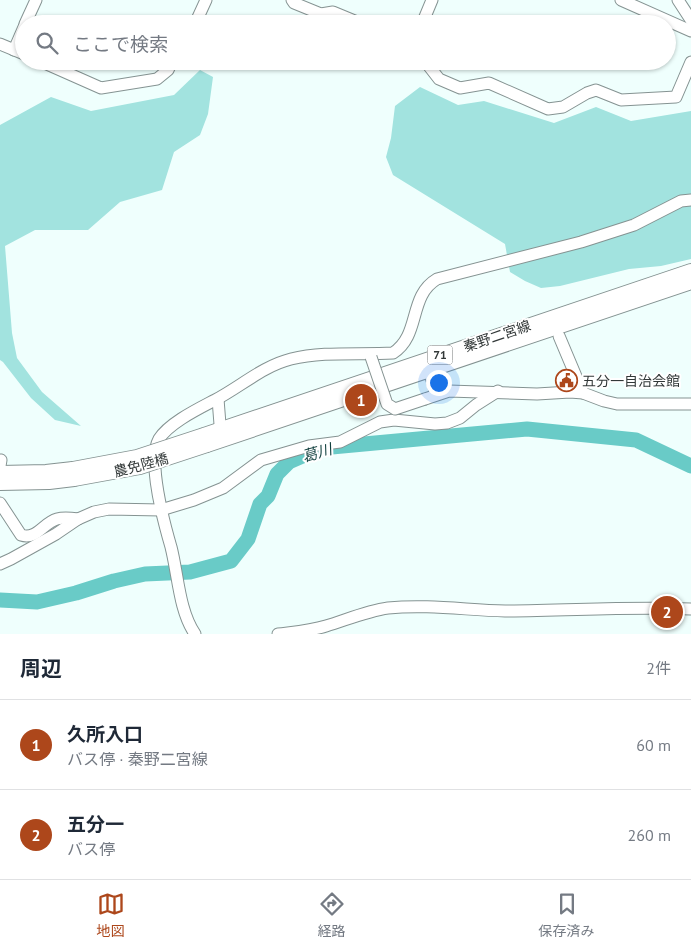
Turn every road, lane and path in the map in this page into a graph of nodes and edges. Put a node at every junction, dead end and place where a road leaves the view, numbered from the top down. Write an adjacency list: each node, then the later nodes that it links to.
1 (36, 0): 7 (street)
2 (206, 0): 8 (street)
3 (292, 0): 9 (street)
4 (432, 0): 10 (street)
5 (621, 0): 11 (street)
6 (678, 0): 12 (street)
7 (29, 15)
8 (199, 15)
9 (340, 15)
10 (426, 15)
11 (655, 15)
12 (691, 20)
13 (676, 24): 14 (street)
14 (691, 31)
15 (0, 44): 16 (street)
16 (15, 50)
17 (691, 62): 20 (street)
18 (60, 70): 19 (street)
19 (168, 70)
20 (432, 70)
21 (691, 200): 26 (street)
22 (691, 270): 23 (main road, 71)
23 (675, 281): 24 (main road, 71); 27 (main road, 秦野二宮線 / 71); 33 (main road, 秦野二宮線 / 71)
24 (691, 282)
25 (559, 336): 29 (street)
26 (371, 356): 30 (street, bridge); 31 (street)
27 (429, 370): 30 (street); 33 (main road, 秦野二宮線 / 71)
28 (498, 391): 29 (street); 30 (street); 39 (street)
29 (583, 393): 32 (street)
30 (430, 397)
31 (218, 399): 33 (street); 39 (street)
32 (691, 404)
33 (221, 435): 34 (main road, 秦野二宮線 / 71)
34 (205, 440): 36 (main road, 農免陸橋 / 71, bridge)
35 (0, 466): 36 (main road, 71)
36 (73, 474): 37 (main road, 71)
37 (0, 483)
38 (0, 503): 40 (street)
39 (160, 510): 40 (street); 43 (street)
40 (78, 520): 41 (street)
41 (0, 564)
42 (691, 609): 44 (street)
43 (195, 634)
44 (278, 634)

